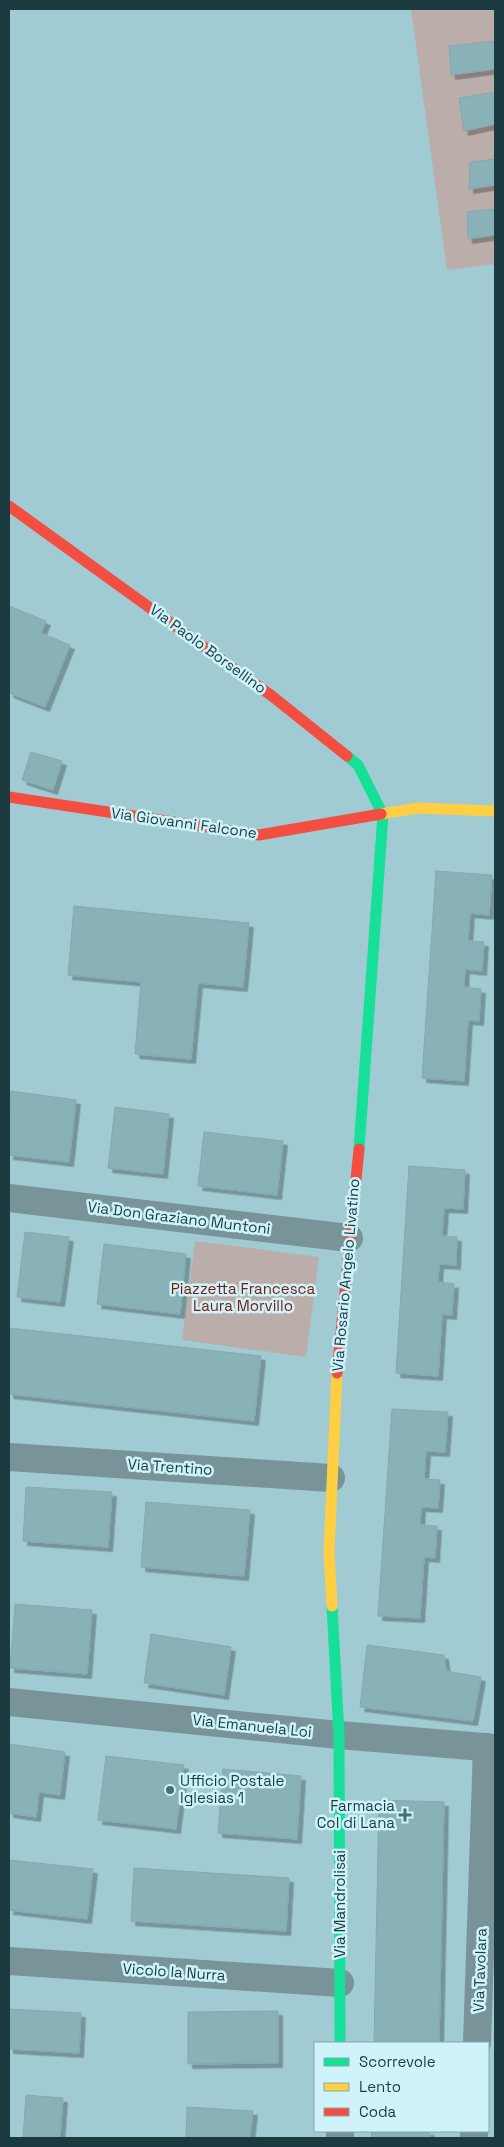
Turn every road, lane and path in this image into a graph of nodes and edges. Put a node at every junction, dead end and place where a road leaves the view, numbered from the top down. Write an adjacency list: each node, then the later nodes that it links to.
1 (9, 506): 4 (street, Via Paolo Borsellino)
2 (9, 796): 4 (street, Via Giovanni Falcone)
3 (495, 811): 4 (street, Via Giovanni Falcone)
4 (383, 815): 6 (street, Via Rosario Angelo Livatino)
5 (9, 1198): 6 (street, Via Don Graziano Muntoni)
6 (350, 1238): 8 (street, Via Rosario Angelo Livatino)
7 (9, 1457): 8 (street, Via Trentino)
8 (331, 1478): 10 (street, Via Rosario Angelo Livatino)
9 (9, 1702): 10 (street, Via Emanuela Loi)
10 (339, 1735): 11 (street, Via Emanuela Loi); 13 (street, Via Mandrolisai)
11 (491, 1748): 15 (street, Via Tavolara)
12 (9, 1961): 13 (street, Vicolo la Nurra)
13 (340, 1983): 14 (street, Via Mandrolisai)
14 (340, 2042)
15 (477, 2042)

